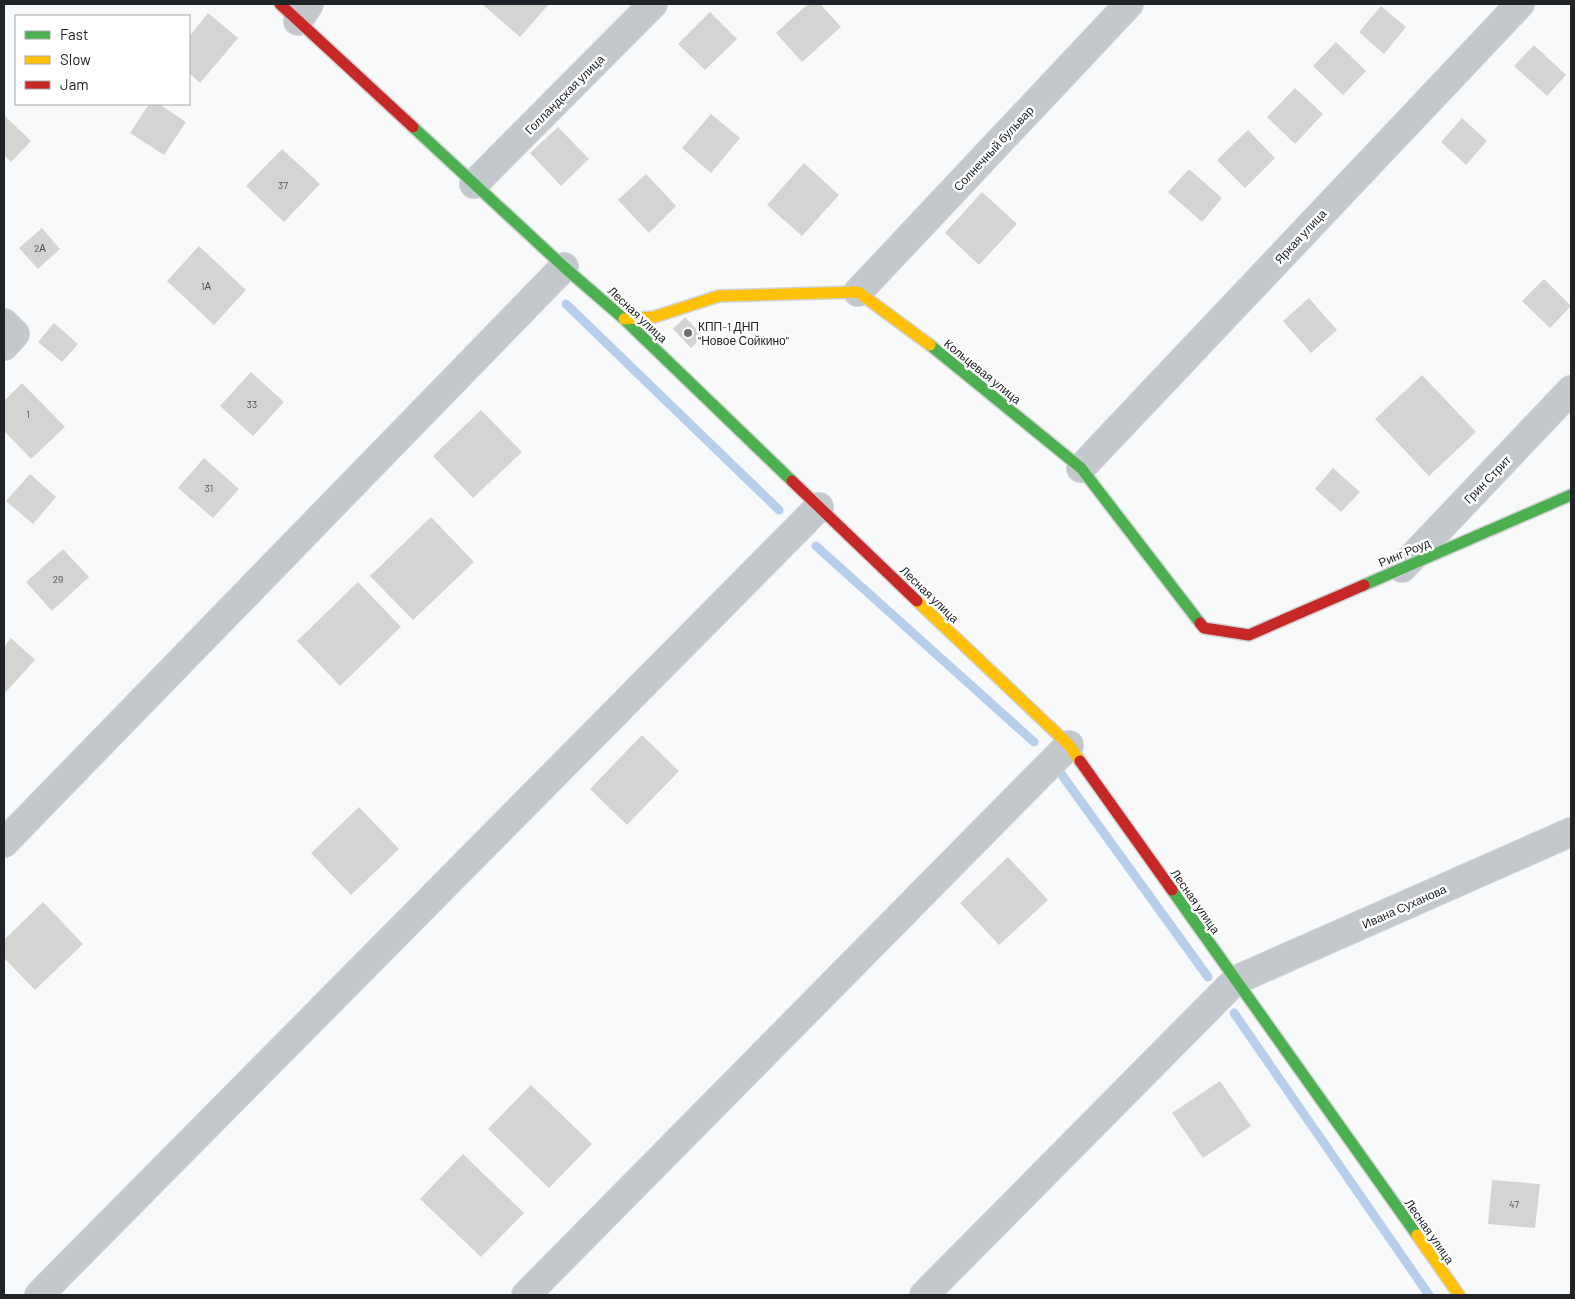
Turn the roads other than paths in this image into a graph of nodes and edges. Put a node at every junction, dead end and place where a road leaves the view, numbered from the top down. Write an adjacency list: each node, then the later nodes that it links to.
1 (653, 4): 5 (street, Голландская улица)
2 (1129, 4): 7 (street, Солнечный бульвар)
3 (1520, 4): 12 (street, Яркая улица)
4 (296, 9): 5 (street, Лесная улица)
5 (474, 184): 6 (street, Лесная улица)
6 (564, 267): 8 (street, Лесная улица); 19 (street)
7 (858, 292): 8 (street); 12 (street, Кольцевая улица)
8 (624, 319): 14 (street, Лесная улица)
9 (4, 323): 10 (street)
10 (4, 346)
11 (1571, 390): 15 (street, Грин Стрит)
12 (1081, 468): 16 (street, Кольцевая улица)
13 (1571, 495): 15 (street, Ринг Роуд)
14 (819, 507): 17 (street, Лесная улица); 21 (street)
15 (1402, 568): 16 (street, Ринг Роуд)
16 (1249, 635)
17 (1069, 745): 20 (street, Лесная улица); 22 (street)
18 (1571, 832): 20 (street, Ивана Суханова)
19 (4, 843)
20 (1236, 980): 23 (street); 24 (street, Лесная улица)
21 (39, 1295)
22 (526, 1295)
23 (924, 1295)
24 (1459, 1295)

